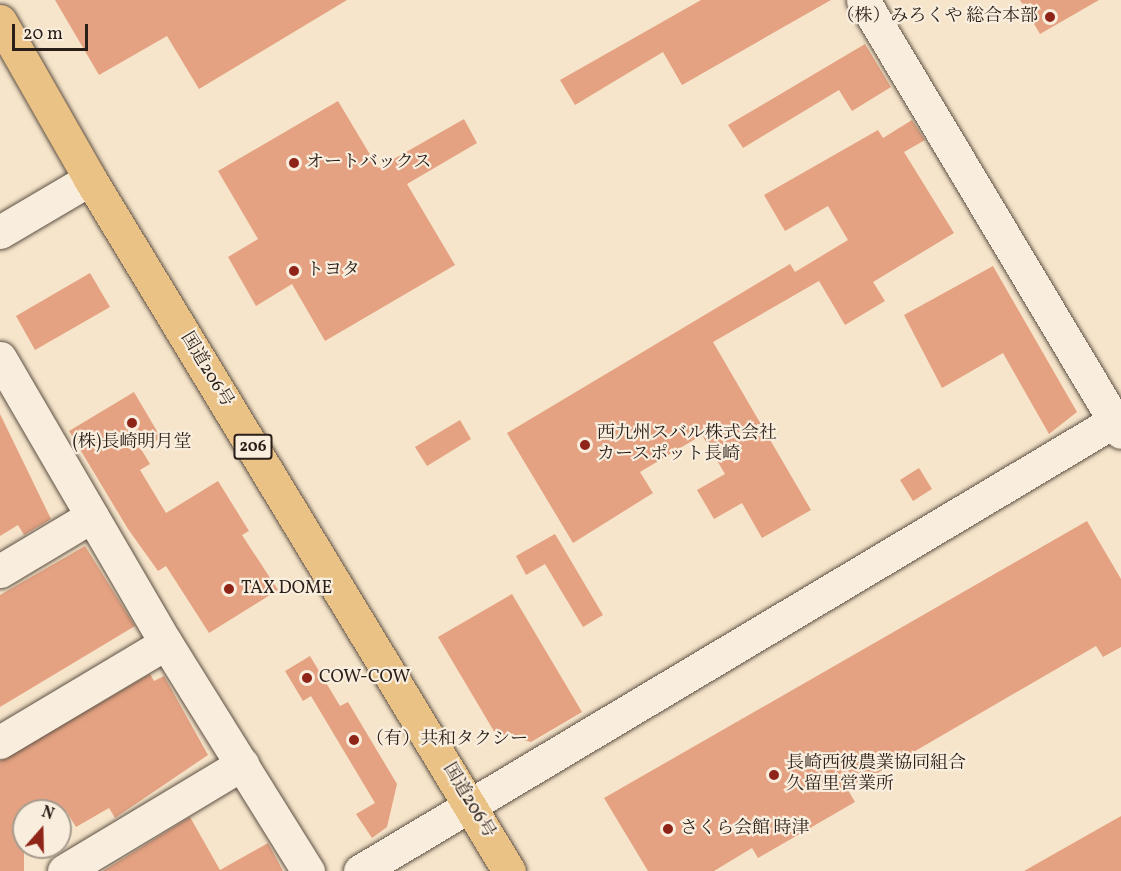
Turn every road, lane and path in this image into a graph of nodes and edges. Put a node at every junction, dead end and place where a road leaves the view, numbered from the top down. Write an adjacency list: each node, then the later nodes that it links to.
1 (863, 0): 7 (street)
2 (0, 21): 3 (highway, 国道206号 / 206)
3 (90, 179): 4 (street); 13 (highway, 国道206号 / 206)
4 (0, 232)
5 (0, 358): 6 (street)
6 (11, 404): 8 (street)
7 (1119, 423): 13 (street)
8 (92, 516): 9 (street); 10 (street)
9 (0, 571)
10 (166, 643): 11 (street); 12 (street)
11 (0, 742)
12 (242, 764): 14 (street); 15 (street)
13 (471, 805): 16 (street); 17 (highway, 国道206号 / 206)
14 (64, 871)
15 (308, 871)
16 (360, 871)
17 (509, 871)

